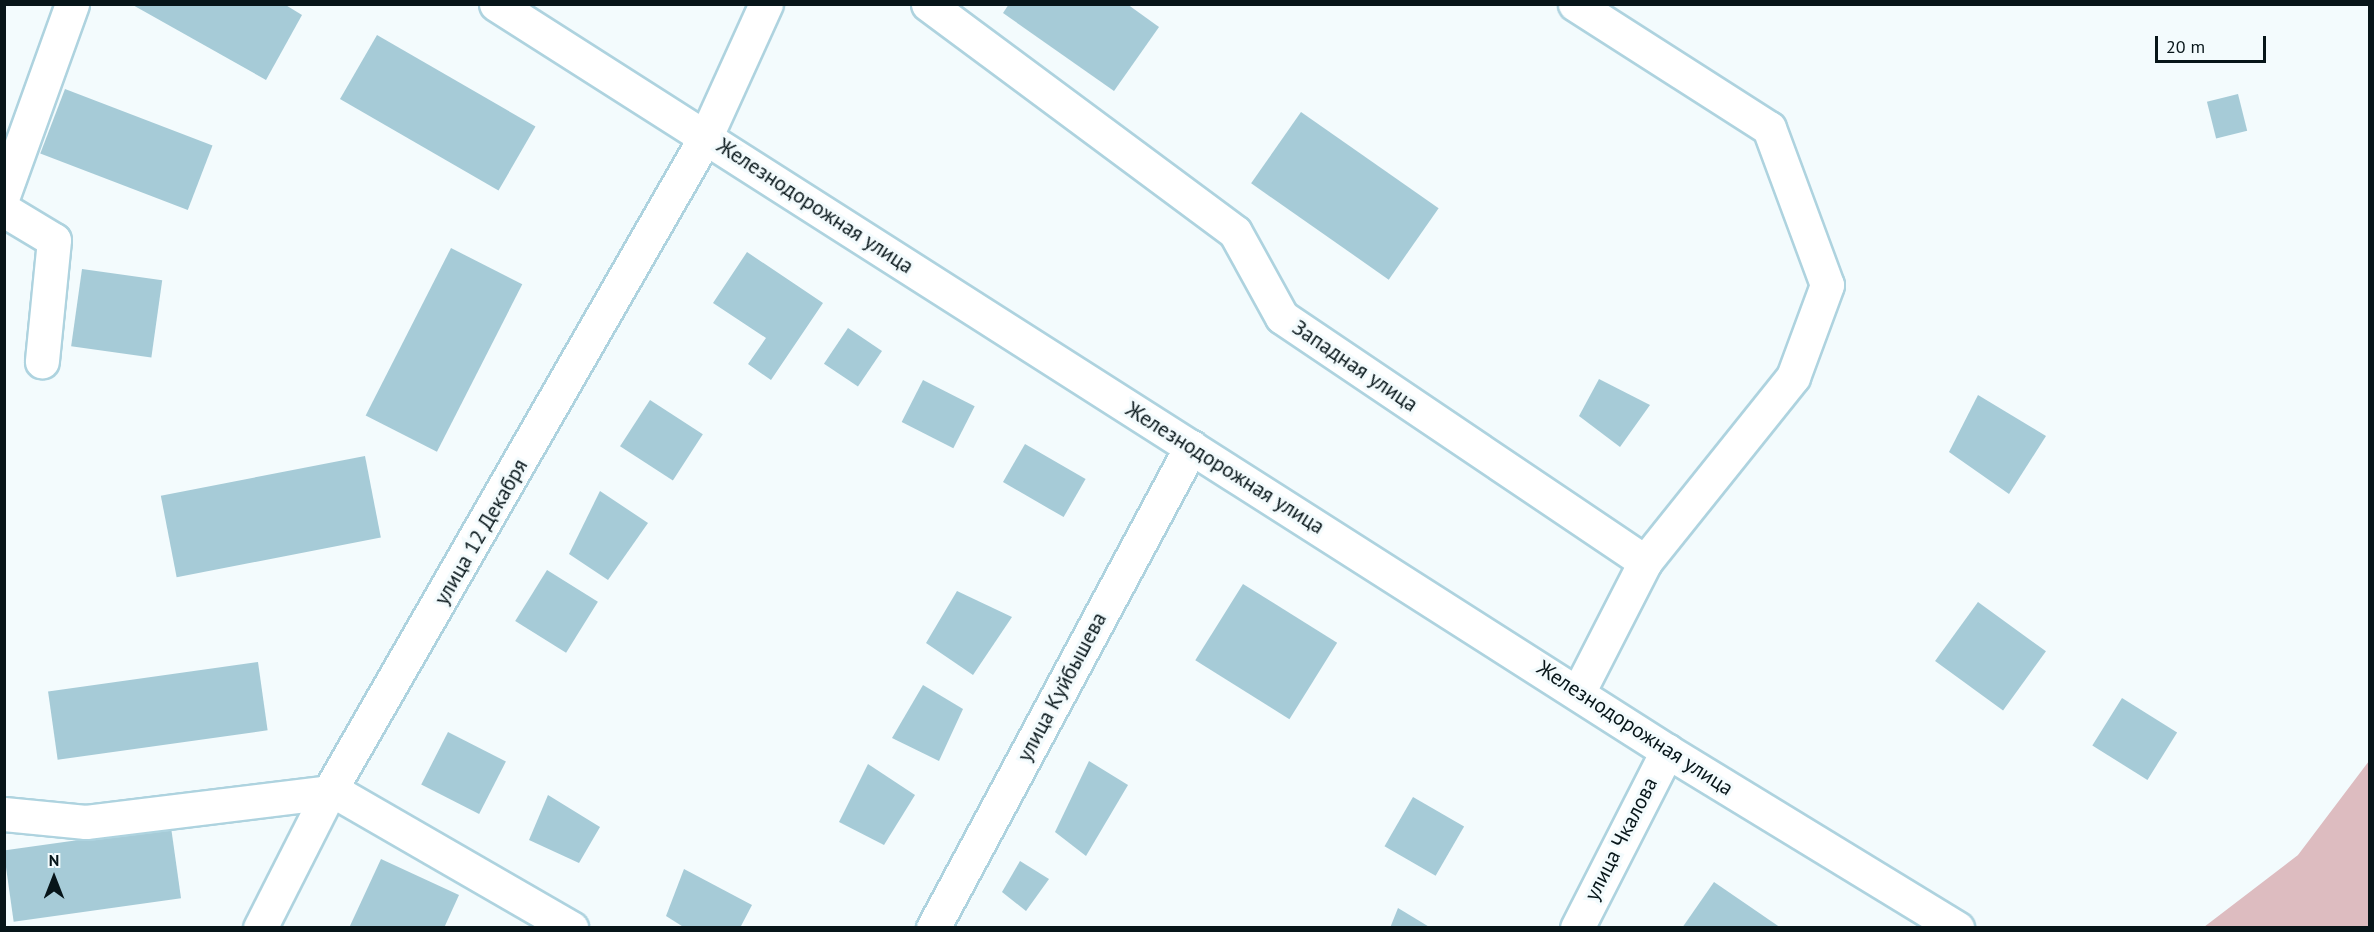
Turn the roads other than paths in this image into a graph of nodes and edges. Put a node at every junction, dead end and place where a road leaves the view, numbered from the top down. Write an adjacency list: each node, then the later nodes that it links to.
1 (72, 4): 7 (street)
2 (496, 4): 6 (street, Железнодорожная улица)
3 (766, 4): 6 (street, улица 12 Декабря)
4 (928, 4): 11 (street, Западная улица)
5 (1575, 4): 11 (street)
6 (706, 136): 10 (street, Железнодорожная улица); 14 (street, улица 12 Декабря)
7 (4, 193)
8 (4, 210): 9 (street)
9 (42, 361)
10 (1191, 447): 12 (street, Железнодорожная улица); 18 (street, улица Куйбышева)
11 (1645, 562): 12 (street)
12 (1579, 691): 13 (street, Железнодорожная улица)
13 (1667, 751): 19 (street, улица Чкалова); 20 (street, Железнодорожная улица)
14 (332, 791): 15 (street); 16 (street, улица 12 Декабря); 17 (street)
15 (4, 814)
16 (260, 927)
17 (571, 927)
18 (933, 927)
19 (1577, 927)
20 (1957, 927)

